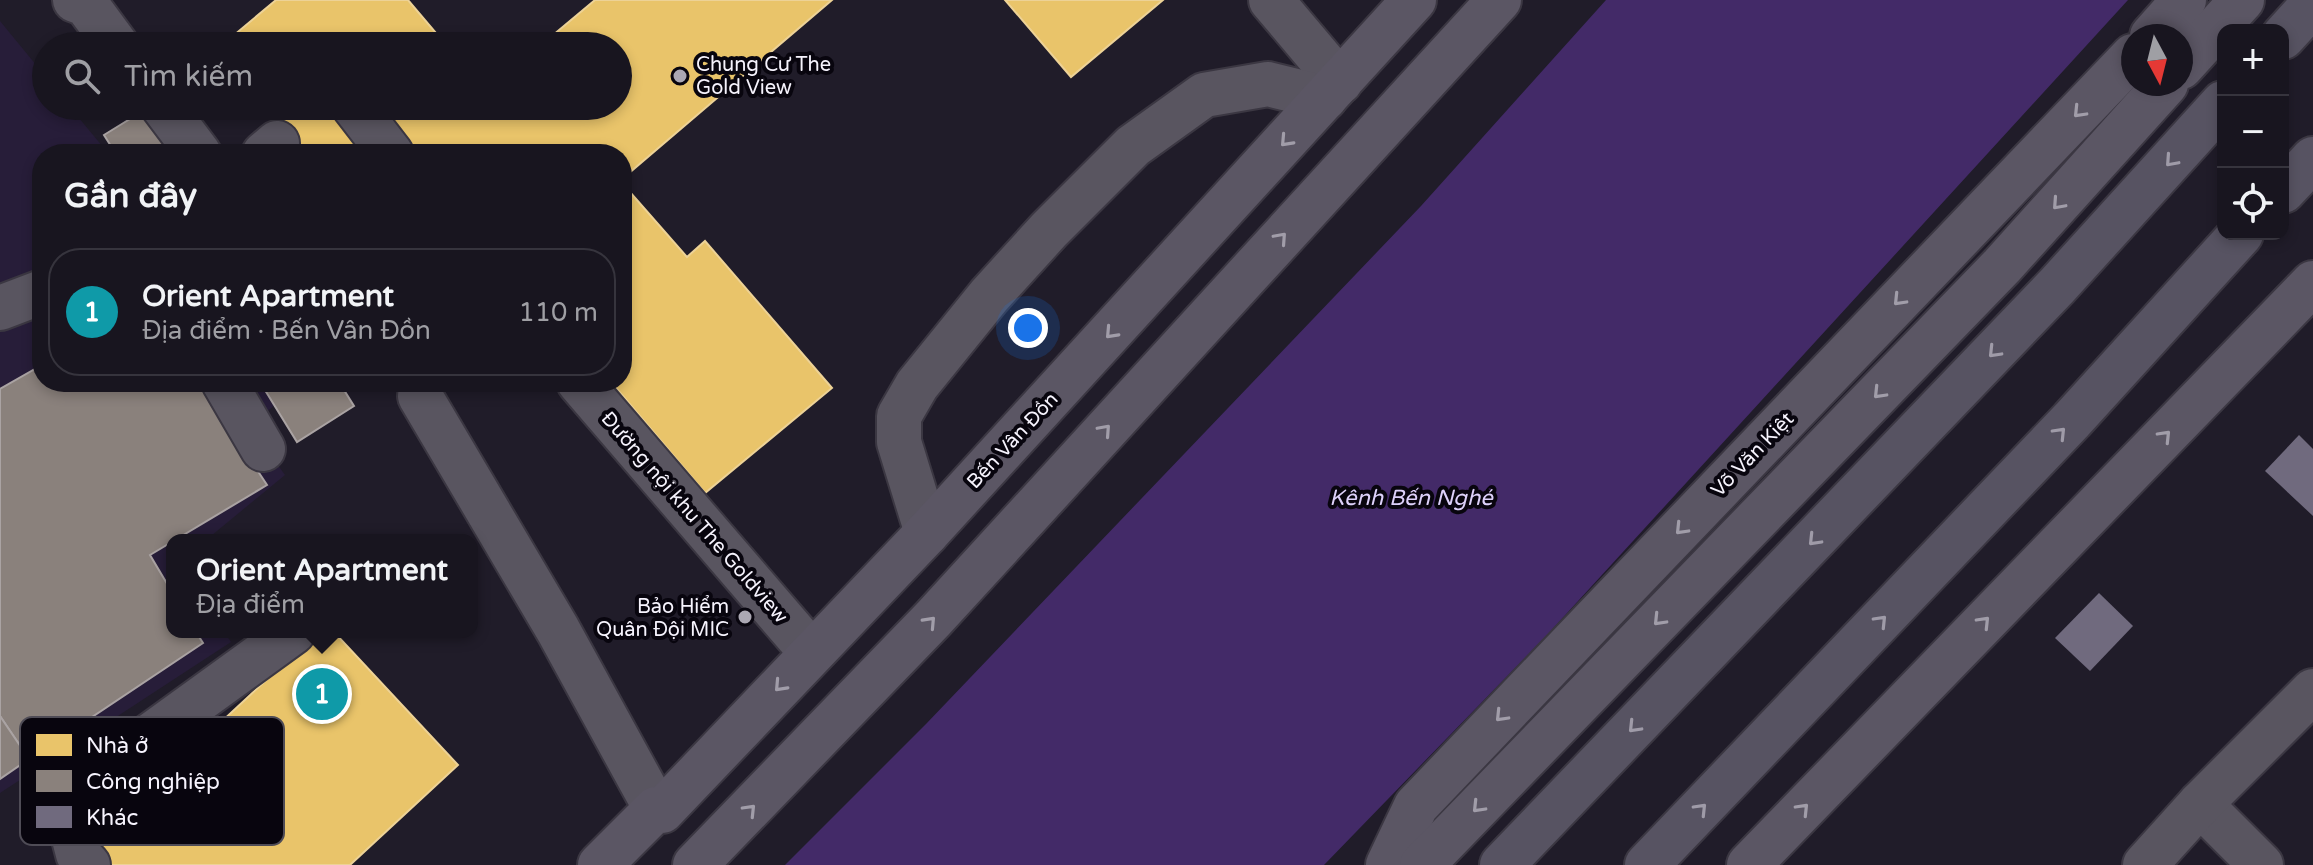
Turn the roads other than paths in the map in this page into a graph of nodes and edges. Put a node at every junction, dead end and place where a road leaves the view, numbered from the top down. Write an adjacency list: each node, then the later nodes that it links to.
1 (1271, 0): 13 (street)
2 (1414, 0): 13 (main road, Bến Vân Đồn)
3 (1499, 0): 40 (main road, one-way to 3)
4 (2184, 0): 8 (main road)
5 (2242, 0): 11 (main road)
6 (84, 1): 10 (street)
7 (2313, 4): 9 (highway)
8 (2163, 24)
9 (2289, 30)
10 (107, 32)
11 (2193, 54)
12 (2121, 69): 41 (main road, Võ Văn Kiệt, one-way to 41)
13 (1333, 90): 30 (main road, Bến Vân Đồn, one-way to 30); 30 (street)
14 (2155, 96): 42 (main road, one-way to 42)
15 (2217, 110): 43 (highway, one-way to 43)
16 (174, 120): 18 (street)
17 (365, 120): 19 (street)
18 (192, 144)
19 (383, 144)
20 (2313, 159): 21 (highway)
21 (2289, 185)
22 (2236, 240): 44 (highway, one-way to 22)
23 (2312, 285): 45 (main road, one-way to 23)
24 (32, 296): 25 (street)
25 (0, 308)
26 (230, 392): 29 (street)
27 (588, 392): 32 (street, Đường nội khu The Goldview)
28 (420, 396): 36 (street)
29 (263, 449)
30 (927, 533): 32 (main road, Bến Vân Đồn)
31 (285, 638): 34 (street)
32 (811, 652): 36 (main road, Bến Vân Đồn, one-way to 36)
33 (2313, 691): 35 (street)
34 (176, 717)
35 (2200, 804): 46 (street); 47 (street)
36 (656, 809): 39 (main road, Bến Vân Đồn)
37 (76, 845): 38 (street)
38 (88, 865)
39 (600, 865)
40 (695, 865)
41 (1388, 865)
42 (1422, 865)
43 (1502, 865)
44 (1647, 865)
45 (1749, 865)
46 (2145, 865)
47 (2261, 865)

